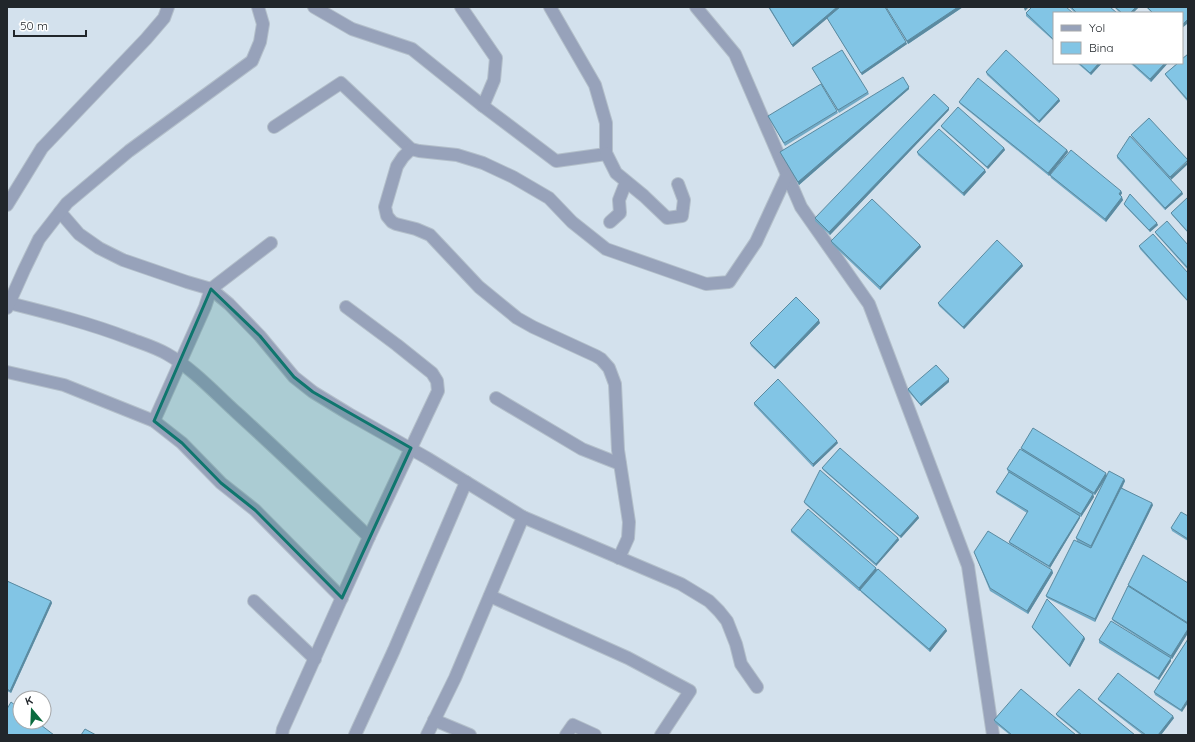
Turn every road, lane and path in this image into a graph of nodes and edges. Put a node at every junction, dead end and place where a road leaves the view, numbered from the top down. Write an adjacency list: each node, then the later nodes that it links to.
1 (168, 7): 14 (street)
2 (258, 7): 15 (street)
3 (314, 7): 7 (street)
4 (461, 7): 7 (street)
5 (550, 7): 10 (street)
6 (696, 7): 11 (street)
7 (483, 106): 10 (street)
8 (274, 127): 9 (street)
9 (411, 149): 11 (street); 26 (street)
10 (606, 153): 12 (street)
11 (787, 175): 44 (street)
12 (626, 182): 13 (street); 16 (street)
13 (678, 184)
14 (7, 205)
15 (60, 212): 18 (street); 19 (street)
16 (610, 222)
17 (271, 243): 18 (street)
18 (211, 289): 21 (street); 25 (street)
19 (8, 305): 21 (street)
20 (346, 307): 25 (street)
21 (180, 363): 24 (street); 29 (street)
22 (7, 372): 24 (street)
23 (496, 398): 26 (street)
24 (154, 421): 32 (street)
25 (411, 448): 27 (street); 29 (street)
26 (620, 464): 30 (street)
27 (466, 482): 28 (street); 38 (street)
28 (523, 518): 30 (street); 31 (street)
29 (369, 537): 32 (street)
30 (619, 558): 35 (street)
31 (490, 596): 36 (street); 43 (street)
32 (342, 598): 34 (street)
33 (254, 601): 34 (street)
34 (315, 659): 37 (street)
35 (757, 687)
36 (434, 720): 39 (street); 40 (street)
37 (282, 735)
38 (355, 735)
39 (427, 735)
40 (470, 735)
41 (566, 735): 42 (street)
42 (595, 735)
43 (661, 735)
44 (993, 735)

